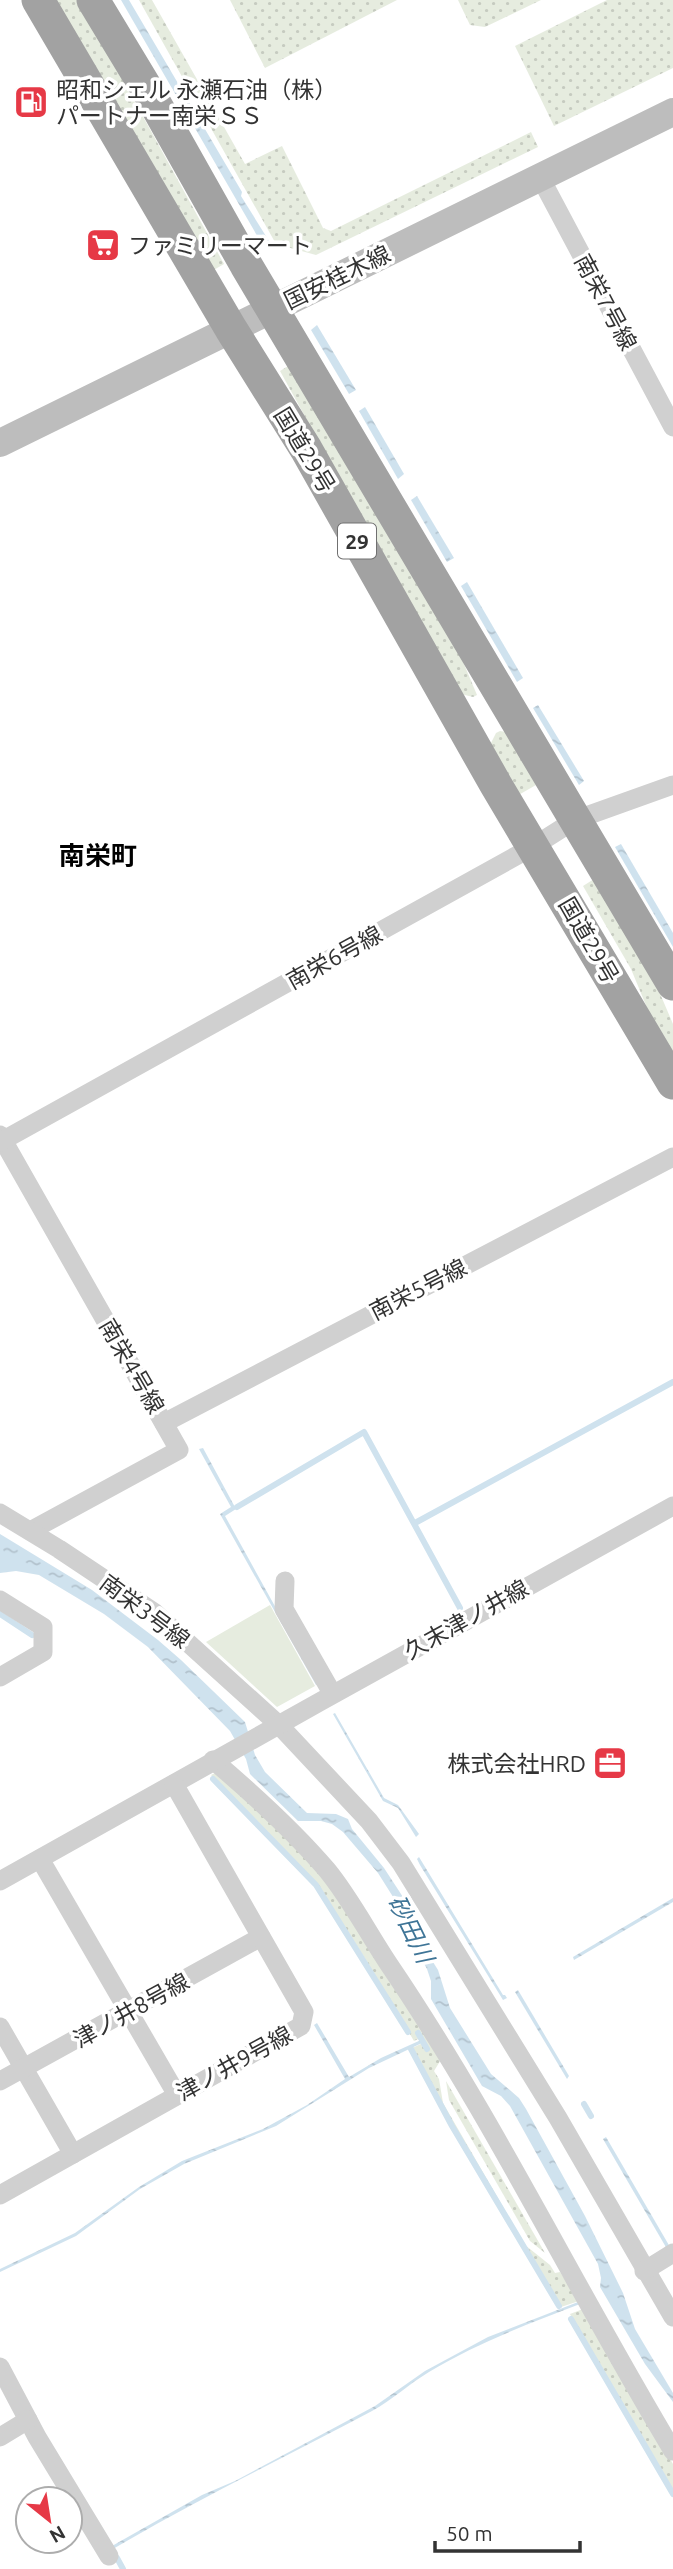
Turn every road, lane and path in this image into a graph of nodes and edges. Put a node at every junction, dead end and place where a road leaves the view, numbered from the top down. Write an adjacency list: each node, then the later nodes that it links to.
1 (38, 0): 6 (highway, 国道29号 / 29)
2 (93, 0): 5 (highway, 国道29号 / 29)
3 (673, 112): 4 (main road, 国安桂木線)
4 (540, 177): 5 (main road, 国安桂木線); 7 (street, 南栄7号線)
5 (272, 309): 6 (main road, 国安桂木線); 10 (highway, 国道29号 / 29)
6 (231, 329): 8 (main road, 国安桂木線); 11 (highway, 国道29号 / 29)
7 (673, 427)
8 (0, 443)
9 (673, 785): 10 (street, 南栄6号線)
10 (575, 820): 11 (street, 南栄6号線); 12 (highway, 国道29号 / 29)
11 (534, 846): 13 (highway, 国道29号 / 29); 14 (street, 南栄6号線)
12 (673, 984)
13 (673, 1083)
14 (1, 1139): 16 (street, 南栄4号線)
15 (673, 1157): 16 (street, 南栄5号線)
16 (164, 1423): 19 (street, 南栄4号線)
17 (673, 1506): 23 (street, 久末津ノ井線)
18 (0, 1513): 19 (street, 南栄3号線)
19 (30, 1531): 24 (street, 南栄3号線)
20 (285, 1581): 23 (street)
21 (0, 1600): 22 (street)
22 (0, 1677)
23 (332, 1693): 24 (street, 久末津ノ井線)
24 (279, 1725): 25 (street, 久末津ノ井線); 38 (street, 南栄3号線)
25 (212, 1762): 26 (street); 43 (street)
26 (174, 1784): 27 (street); 29 (street, 津ノ井9号線)
27 (40, 1858): 28 (street); 30 (street)
28 (0, 1881)
29 (261, 1937): 30 (street, 津ノ井8号線); 34 (street, 津ノ井9号線)
30 (129, 2012): 32 (street, 津ノ井8号線); 34 (street)
31 (0, 2027): 32 (street)
32 (23, 2068): 33 (street, 津ノ井8号線); 35 (street)
33 (0, 2081)
34 (177, 2095): 35 (street, 津ノ井9号線)
35 (73, 2154): 36 (street, 津ノ井9号線)
36 (0, 2196)
37 (673, 2253): 38 (street)
38 (645, 2271): 39 (street, 南栄3号線)
39 (673, 2317)
40 (0, 2367): 41 (street)
41 (28, 2420): 42 (street); 44 (street)
42 (0, 2437)
43 (673, 2451)
44 (109, 2556)

